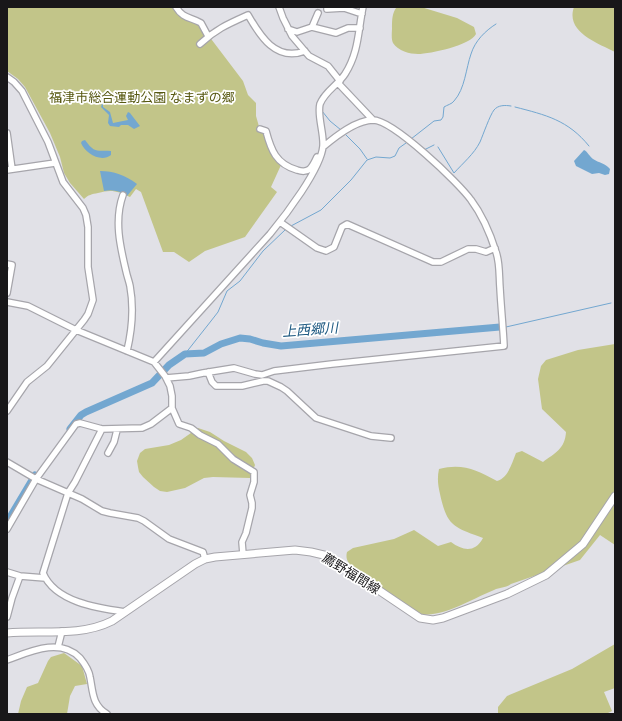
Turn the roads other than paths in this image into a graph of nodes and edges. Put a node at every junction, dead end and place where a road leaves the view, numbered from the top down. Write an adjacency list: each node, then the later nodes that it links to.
1 (176, 7): 10 (street)
2 (280, 7): 9 (street)
3 (363, 7): 6 (street)
4 (327, 8): 6 (street)
5 (318, 13): 7 (street)
6 (362, 14): 8 (street)
7 (312, 27): 8 (street); 9 (street)
8 (360, 28): 14 (street)
9 (288, 29): 12 (street)
10 (208, 36): 11 (street); 12 (street)
11 (200, 44)
12 (304, 51): 14 (street)
13 (7, 77): 20 (street)
14 (339, 82): 15 (street); 18 (street)
15 (373, 120): 19 (street); 24 (street)
16 (260, 128): 18 (street)
17 (7, 132): 21 (street)
18 (323, 137): 19 (street)
19 (323, 147): 23 (street)
20 (55, 163): 21 (street); 28 (street)
21 (10, 169)
22 (123, 195): 29 (street)
23 (280, 222): 24 (street); 30 (street)
24 (495, 248): 31 (street)
25 (7, 264): 26 (street)
26 (7, 293)
27 (7, 302): 28 (street)
28 (76, 330): 29 (street); 34 (street)
29 (127, 351): 30 (street)
30 (154, 362): 32 (street)
31 (208, 372): 32 (street); 37 (street)
32 (166, 377): 33 (street)
33 (172, 408): 36 (street); 44 (street)
34 (7, 411)
35 (102, 429): 36 (street); 40 (street); 41 (street)
36 (116, 430): 38 (street)
37 (391, 438)
38 (108, 453)
39 (7, 462): 40 (street)
40 (34, 477): 41 (street); 43 (street)
41 (68, 493): 45 (street); 48 (street)
42 (615, 496): 44 (main road, 薦野福間線)
43 (7, 528)
44 (243, 554): 45 (main road, 薦野福間線)
45 (205, 559): 49 (main road, 薦野福間線)
46 (7, 572): 47 (street)
47 (20, 576): 48 (street); 50 (street)
48 (45, 578): 49 (street)
49 (124, 612): 51 (main road, 薦野福間線)
50 (7, 617)
51 (62, 631): 52 (main road, 薦野福間線); 53 (street)
52 (7, 633)
53 (58, 647): 54 (street); 55 (street)
54 (7, 660)
55 (102, 712): 56 (street)
56 (107, 714)

